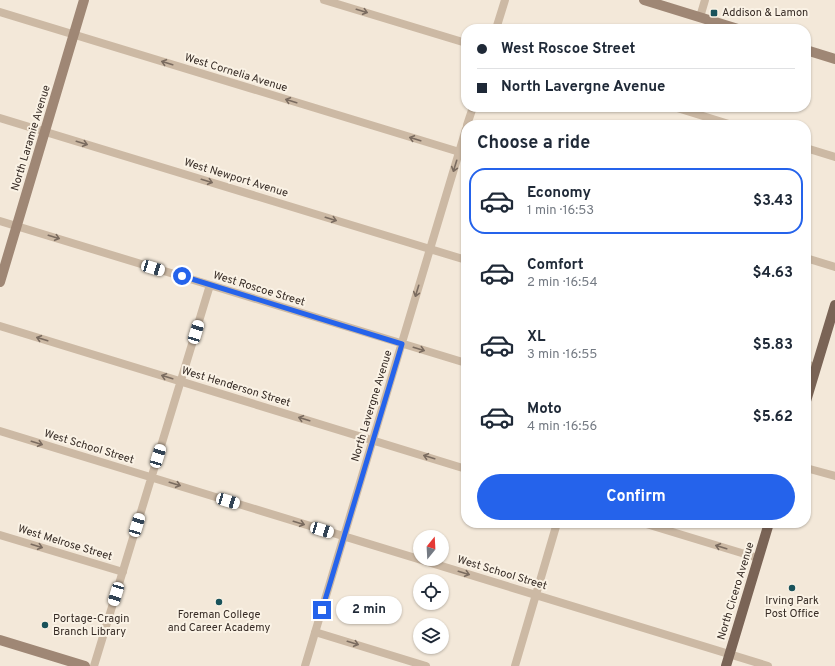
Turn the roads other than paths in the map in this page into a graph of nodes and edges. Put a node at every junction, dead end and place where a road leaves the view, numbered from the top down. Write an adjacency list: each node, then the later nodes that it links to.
1 (84, 0): 10 (street, North Laramie Avenue)
2 (324, 0): 11 (street, one-way to 11)
3 (505, 0): 8 (street)
4 (644, 0): 7 (street)
5 (705, 0): 7 (street)
6 (0, 12): 10 (street, West Cornelia Avenue)
7 (700, 17): 9 (street)
8 (498, 24)
9 (722, 24)
10 (74, 34): 17 (street, North Laramie Avenue); 19 (street, West Cornelia Avenue, one-way to 10)
11 (461, 41)
12 (811, 52): 13 (street)
13 (835, 59)
14 (690, 112): 16 (street)
15 (0, 118): 17 (street, West Newport Avenue)
16 (716, 120)
17 (45, 132): 23 (street, North Laramie Avenue); 24 (street, West Newport Avenue, one-way to 24)
18 (811, 150): 20 (street)
19 (461, 152)
20 (835, 157)
21 (461, 159): 24 (street, North Lavergne Avenue, one-way to 24)
22 (0, 221): 23 (street, West Roscoe Street)
23 (17, 226): 28 (street, North Laramie Avenue); 29 (street, West Roscoe Street, one-way to 29)
24 (430, 249): 25 (street, West Newport Avenue); 32 (street, North Lavergne Avenue, one-way to 32)
25 (461, 258)
26 (811, 260): 27 (street)
27 (835, 267)
28 (0, 282)
29 (210, 285): 32 (street, West Roscoe Street); 36 (street)
30 (835, 305): 35 (main road)
31 (0, 326): 36 (street, West Henderson Street, one-way to 31)
32 (402, 344): 33 (street, West Roscoe Street, one-way to 33); 39 (street, North Lavergne Avenue)
33 (461, 362)
34 (811, 366): 35 (street)
35 (816, 367): 37 (main road)
36 (181, 381): 39 (street, West Henderson Street, one-way to 36); 43 (street)
37 (811, 384)
38 (0, 431): 43 (street, West School Street, one-way to 43)
39 (373, 440): 40 (street, West Henderson Street, one-way to 39); 48 (street, North Lavergne Avenue)
40 (461, 467)
41 (811, 469): 42 (street)
42 (835, 476)
43 (152, 477): 48 (street, West School Street, one-way to 48); 50 (street)
44 (556, 528): 51 (street)
45 (659, 528): 49 (street, one-way to 45)
46 (767, 528): 49 (main road, North Cicero Avenue)
47 (0, 535): 50 (street, West Melrose Street, one-way to 50)
48 (344, 536): 51 (street, West School Street, one-way to 51); 52 (street, North Lavergne Avenue)
49 (758, 558): 54 (main road, North Cicero Avenue)
50 (123, 572): 56 (street)
51 (536, 595): 54 (street, West School Street); 59 (street)
52 (315, 632): 57 (street, North Lavergne Avenue); 58 (street, one-way to 58)
53 (0, 640): 55 (street)
54 (729, 654): 60 (main road, North Cicero Avenue); 61 (street, West School Street)
55 (85, 666)
56 (94, 666)
57 (305, 666)
58 (426, 666)
59 (515, 666)
60 (726, 666)
61 (768, 666)

